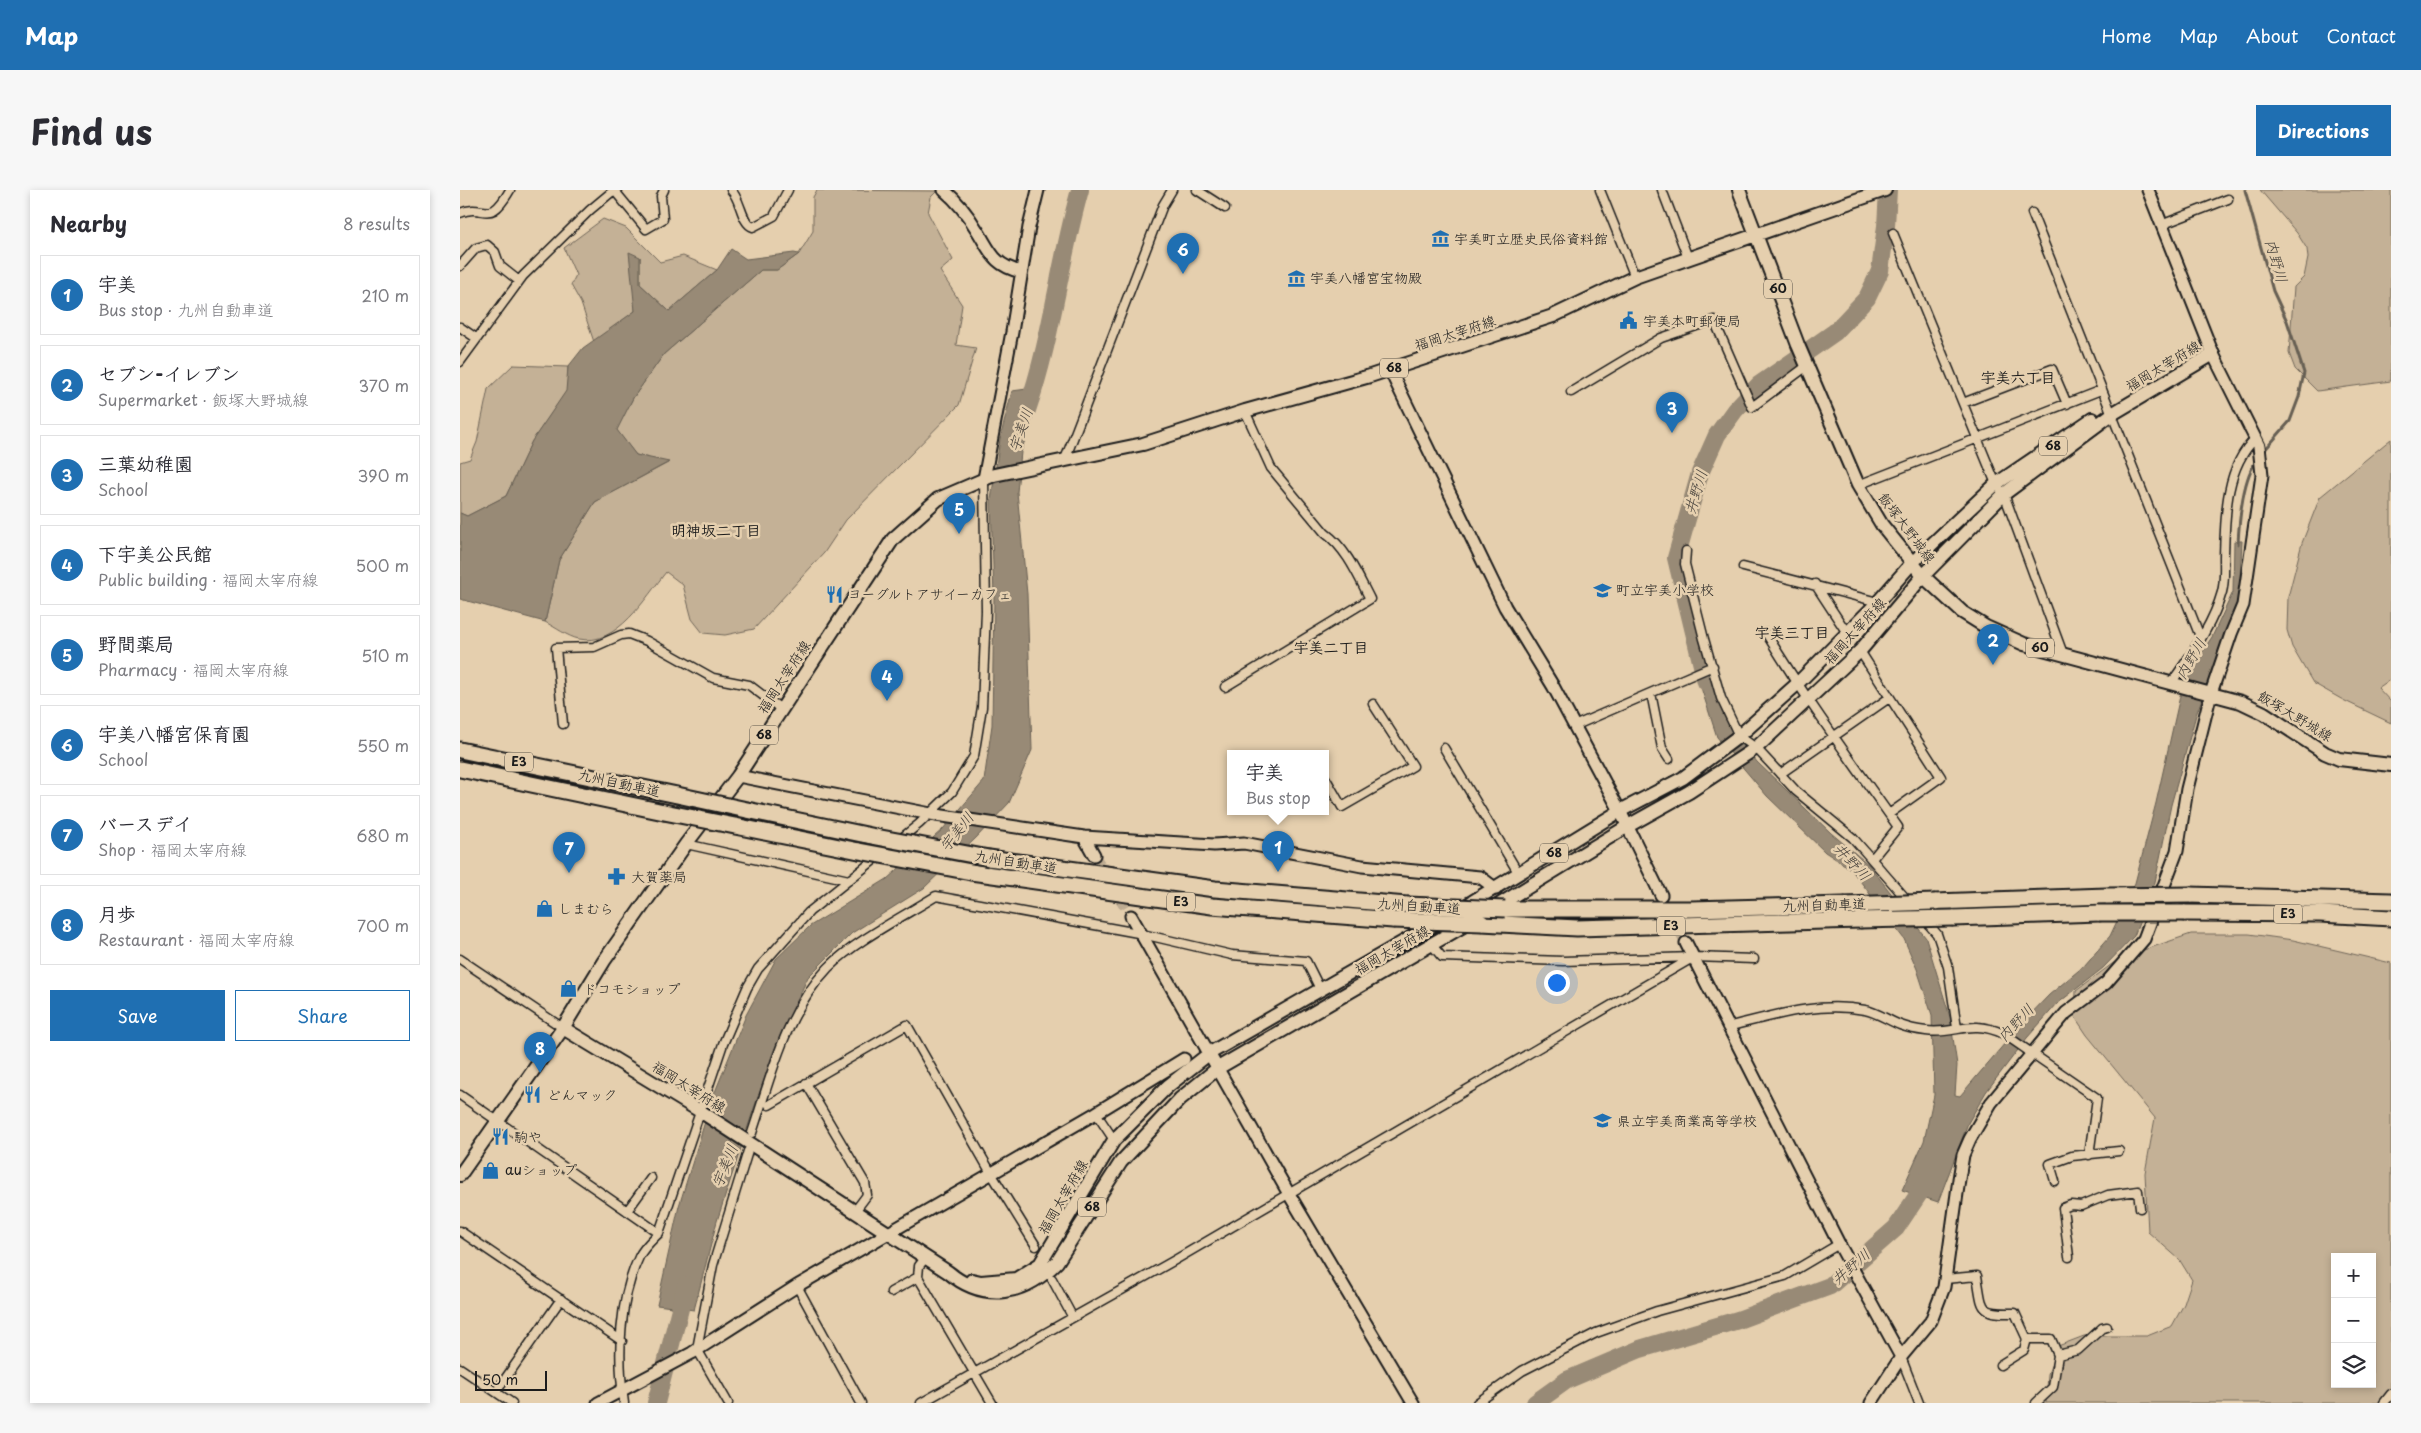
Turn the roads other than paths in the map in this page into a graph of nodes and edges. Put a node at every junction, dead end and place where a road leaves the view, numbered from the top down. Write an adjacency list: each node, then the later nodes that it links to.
1 (510, 190): 18 (street)
2 (614, 190): 3 (street); 27 (street)
3 (664, 190)
4 (731, 190): 5 (street)
5 (788, 190)
6 (944, 190): 25 (street)
7 (1038, 190): 25 (street)
8 (1172, 190): 42 (street)
9 (1197, 190): 17 (street)
10 (1600, 190): 26 (street)
11 (1662, 190): 23 (street)
12 (1739, 190): 22 (main road, 飯塚大野城線 / 60)
13 (1885, 190): 15 (main road, 福岡太宰府線 / 68)
14 (2148, 190): 20 (street)
15 (1868, 193): 22 (main road, 福岡太宰府線 / 68)
16 (2228, 199): 20 (street)
17 (1224, 208)
18 (460, 213)
19 (2032, 213): 34 (street)
20 (2161, 225): 30 (street)
21 (1893, 232): 36 (street)
22 (1756, 234): 23 (main road, 福岡太宰府線 / 68); 32 (main road, 飯塚大野城線 / 60)
23 (1688, 258): 26 (main road, 福岡太宰府線 / 68)
24 (460, 266): 27 (street)
25 (1020, 272): 43 (street)
26 (1635, 277): 33 (main road, 福岡太宰府線 / 68)
27 (519, 281): 29 (street)
28 (460, 327): 29 (street)
29 (476, 338): 31 (street)
30 (2213, 354): 38 (main road, 福岡太宰府線 / 68); 41 (street)
31 (460, 362)
32 (1806, 363): 35 (street); 44 (main road, 飯塚大野城線 / 60)
33 (1390, 370): 39 (main road, 福岡太宰府線 / 68); 68 (street)
34 (2101, 390): 37 (street); 38 (street)
35 (1571, 392)
36 (1962, 403): 37 (street); 40 (street)
37 (2066, 404): 40 (street)
38 (2110, 411): 45 (main road, 福岡太宰府線 / 68); 54 (street)
39 (1245, 412): 42 (main road, 福岡太宰府線 / 68); 60 (street)
40 (1978, 438): 44 (street); 45 (street)
41 (2257, 442): 54 (street); 61 (street)
42 (1064, 462): 43 (main road, 福岡太宰府線 / 68)
43 (989, 477): 66 (main road, 福岡太宰府線 / 68); 81 (street)
44 (1858, 485): 47 (main road, 飯塚大野城線 / 60)
45 (2000, 489): 47 (main road, 福岡太宰府線 / 68); 49 (main road, 福岡太宰府線 / 68); 56 (street)
46 (1686, 551): 57 (street)
47 (1912, 563): 49 (main road, 飯塚大野城線 / 60); 51 (main road, 福岡太宰府線 / 68)
48 (1743, 567): 50 (street)
49 (1923, 576): 55 (main road, 福岡太宰府線 / 68); 56 (main road, 飯塚大野城線 / 60)
50 (1815, 584): 51 (street); 53 (street)
51 (1878, 602): 53 (main road, 福岡太宰府線 / 68)
52 (1766, 633): 59 (street)
53 (1847, 634): 59 (main road, 福岡太宰府線 / 68)
54 (2201, 639): 58 (street)
55 (1860, 651): 63 (street); 64 (main road, 福岡太宰府線 / 68)
56 (2063, 654): 58 (main road, 飯塚大野城線 / 60)
57 (1711, 666): 62 (street); 69 (street)
58 (2173, 683): 61 (main road, 飯塚大野城線 / 60)
59 (1796, 684): 64 (street); 69 (main road, 福岡太宰府線 / 68)
60 (1225, 687)
61 (2206, 692): 75 (main road, 飯塚大野城線 / 60); 105 (street)
62 (1650, 694): 68 (street); 74 (street)
63 (1889, 698): 70 (street); 82 (street)
64 (1810, 700): 70 (street); 72 (main road, 福岡太宰府線 / 68)
65 (1373, 704): 79 (street)
66 (781, 709): 67 (street); 78 (main road, 福岡太宰府線 / 68)
67 (563, 724)
68 (1574, 726): 80 (street)
69 (1739, 736): 72 (street); 80 (main road, 福岡太宰府線 / 68)
70 (1834, 738): 77 (street); 82 (street)
71 (1444, 748): 88 (street)
72 (1756, 748): 77 (street); 83 (main road, 福岡太宰府線 / 68)
73 (460, 750): 92 (highway, 九州自動車道 / E3, bridge)
74 (1669, 759)
75 (2391, 765)
76 (460, 769): 94 (highway, 九州自動車道 / E3, bridge)
77 (1780, 774): 87 (street)
78 (738, 776): 81 (street); 85 (main road, 福岡太宰府線 / 68)
79 (1329, 784)
80 (1620, 811): 83 (street); 88 (main road, 福岡太宰府線 / 68)
81 (933, 814): 84 (street); 89 (street)
82 (1889, 814): 87 (street)
83 (1628, 826): 91 (street); 97 (main road, 福岡太宰府線 / 68)
84 (1084, 837): 86 (street); 90 (street)
85 (686, 844): 89 (street); 103 (main road, 福岡太宰府線 / 68)
86 (1094, 855)
87 (1872, 859): 104 (street)
88 (1519, 874): 90 (main road, 福岡太宰府線 / 68)
89 (849, 880): 112 (street)
90 (1496, 889): 101 (main road, 福岡太宰府線 / 68)
91 (1661, 895)
92 (2391, 901)
93 (1130, 916): 95 (street)
94 (2391, 918)
95 (1138, 933): 101 (street); 106 (street); 116 (street)
96 (1686, 943): 98 (street)
97 (1431, 944): 98 (street); 108 (main road, 福岡太宰府線 / 68)
98 (1694, 957): 100 (street); 102 (street); 123 (street)
99 (460, 959): 103 (street)
100 (1754, 959)
101 (1320, 989): 106 (main road, 福岡太宰府線 / 68)
102 (1727, 1027): 104 (street); 131 (street)
103 (563, 1028): 112 (main road, 福岡太宰府線 / 68); 114 (main road, 福岡太宰府線 / 68)
104 (1957, 1028): 105 (street)
105 (2028, 1052): 118 (street); 137 (street)
106 (1210, 1053): 108 (street); 115 (main road, 福岡太宰府線 / 68)
107 (1184, 1059): 113 (street)
108 (1218, 1068): 123 (street); 134 (main road, 福岡太宰府線 / 68)
109 (806, 1083): 111 (street); 119 (street); 126 (street)
110 (460, 1096): 114 (street)
111 (769, 1105)
112 (700, 1111): 116 (main road, 福岡太宰府線 / 68); 128 (street)
113 (1096, 1113): 115 (street); 119 (street)
114 (497, 1121): 120 (main road, 福岡太宰府線 / 68); 125 (street)
115 (1114, 1140): 134 (main road, 福岡太宰府線 / 68)
116 (750, 1143): 126 (main road, 福岡太宰府線 / 68); 145 (street)
117 (2119, 1151): 118 (street)
118 (2089, 1155): 122 (street)
119 (991, 1173): 129 (street); 130 (street)
120 (460, 1175)
121 (651, 1178): 125 (street)
122 (2055, 1181)
123 (1289, 1194): 141 (street); 161 (street)
124 (2140, 1208): 133 (street)
125 (627, 1211): 128 (street)
126 (855, 1211): 129 (main road, 福岡太宰府線 / 68)
127 (460, 1231): 140 (street)
128 (659, 1233): 144 (street)
129 (889, 1233): 132 (main road, 福岡太宰府線 / 68); 138 (street)
130 (1036, 1246)
131 (1840, 1246): 147 (street); 162 (street)
132 (926, 1257): 134 (main road, 福岡太宰府線 / 68); 135 (street)
133 (2069, 1257)
134 (948, 1272)
135 (918, 1276): 139 (street); 150 (street)
136 (1052, 1279): 141 (street)
137 (1945, 1279): 143 (street); 147 (street)
138 (797, 1286): 145 (street); 158 (street)
139 (891, 1292)
140 (561, 1299): 144 (street); 152 (street)
141 (1072, 1316): 150 (street)
142 (2107, 1327): 146 (street)
143 (2027, 1339): 146 (street); 148 (street)
144 (622, 1341): 151 (street)
145 (694, 1352): 151 (street); 157 (street)
146 (2058, 1355): 165 (street)
147 (1901, 1357): 163 (street); 164 (street)
148 (2000, 1365)
149 (460, 1368): 152 (street)
150 (975, 1373): 159 (street); 160 (street)
151 (622, 1390): 155 (street); 156 (street)
152 (496, 1392): 154 (street)
153 (2391, 1394): 166 (street)
154 (512, 1403)
155 (598, 1403)
156 (624, 1403)
157 (728, 1403)
158 (861, 1403)
159 (921, 1403)
160 (992, 1403)
161 (1413, 1403)
162 (1476, 1403)
163 (1870, 1403)
164 (1919, 1403)
165 (2036, 1403)
166 (2384, 1403)

